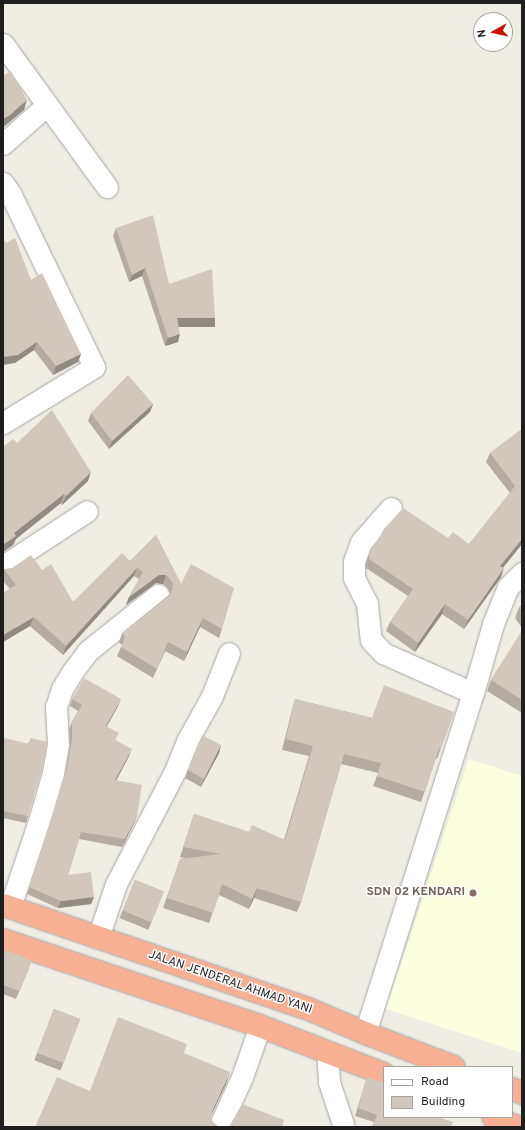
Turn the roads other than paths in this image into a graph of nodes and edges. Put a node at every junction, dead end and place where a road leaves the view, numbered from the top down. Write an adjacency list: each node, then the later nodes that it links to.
1 (3, 44): 2 (street)
2 (47, 105): 3 (street); 5 (street)
3 (3, 144)
4 (3, 183): 6 (street)
5 (107, 187)
6 (3, 424)
7 (391, 508): 13 (street)
8 (86, 511): 9 (street)
9 (3, 566)
10 (522, 573): 13 (street)
11 (158, 595): 14 (street)
12 (229, 653): 15 (street)
13 (473, 693): 18 (street)
14 (6, 906): 15 (highway, JALAN JENDERAL AHMAD YANI)
15 (98, 938): 18 (highway, JALAN JENDERAL AHMAD YANI)
16 (3, 940): 17 (highway)
17 (260, 1026): 19 (highway); 23 (street)
18 (365, 1033): 20 (highway, JALAN JENDERAL AHMAD YANI)
19 (327, 1052): 21 (highway); 24 (street)
20 (451, 1066)
21 (383, 1074)
22 (496, 1118): 25 (highway)
23 (219, 1127)
24 (344, 1127)
25 (518, 1127)

